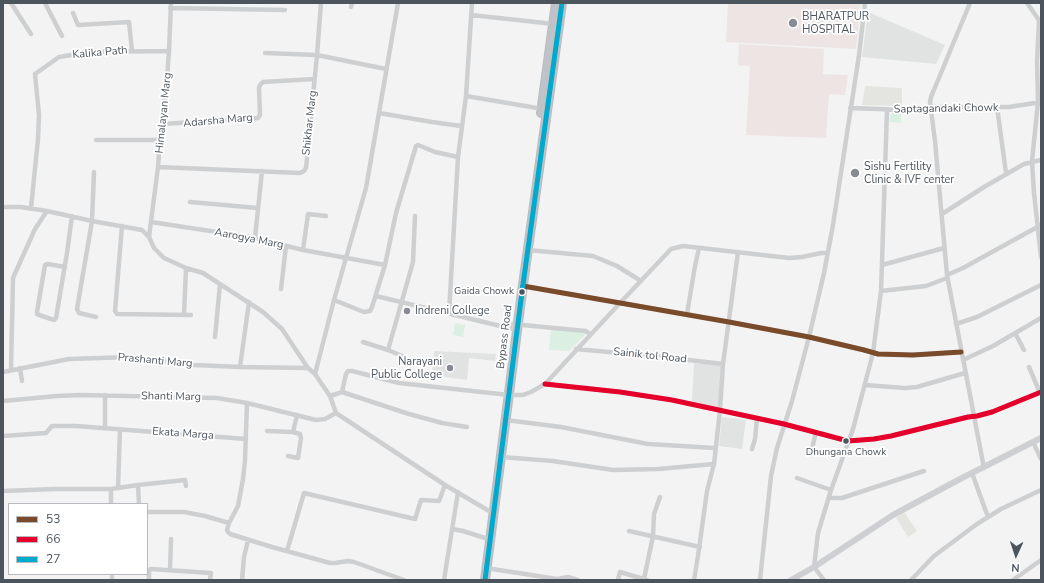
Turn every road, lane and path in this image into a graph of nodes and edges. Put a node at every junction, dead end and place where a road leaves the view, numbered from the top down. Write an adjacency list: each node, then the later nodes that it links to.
1 (11, 3): 17 (street)
2 (45, 3): 18 (street)
3 (321, 3): 22 (street, Shikhar Marg)
4 (398, 3): 23 (street)
5 (472, 3): 14 (street)
6 (556, 3): 16 (highway, Bypass Road)
7 (562, 3): 30 (highway, Bypass Road)
8 (865, 3): 29 (street)
9 (970, 3): 27 (street)
10 (1027, 3): 15 (street)
11 (171, 5): 12 (street); 20 (street, Himalayan Marg)
12 (285, 10)
13 (73, 13): 19 (street)
14 (471, 15): 16 (street); 25 (street)
15 (1040, 22): 26 (street)
16 (554, 24): 30 (highway, Bypass Road)
17 (31, 34)
18 (62, 36)
19 (132, 51): 20 (street, Kalika Path); 47 (street, Kalika Path)
20 (170, 51): 33 (street, Himalayan Marg)
21 (265, 53): 22 (street)
22 (317, 55): 23 (street); 24 (street, Shikhar Marg)
23 (386, 69): 32 (street)
24 (314, 79): 33 (street, Adarsha Marg); 41 (street, Shikhar Marg)
25 (466, 96): 30 (street); 34 (street)
26 (1039, 102): 28 (street, Saptagandaki Chowk); 39 (street)
27 (931, 107): 28 (street, Saptagandaki Chowk); 31 (street, Saptagandaki Chowk); 50 (street)
28 (998, 107): 43 (street)
29 (850, 108): 31 (street, Saptagandaki Chowk); 67 (street)
30 (544, 109): 44 (highway, Bypass Road)
31 (887, 110): 71 (street)
32 (379, 113): 34 (street); 69 (street)
33 (162, 124): 36 (street, Himalayan Marg)
34 (461, 126): 37 (street)
35 (96, 140): 36 (street)
36 (160, 140): 40 (street, Himalayan Marg)
37 (458, 157): 70 (street); 86 (street)
38 (1041, 160): 39 (street)
39 (1032, 161): 43 (street); 56 (street)
40 (158, 167): 41 (street, Shikhar Marg); 55 (street, Himalayan Marg)
41 (262, 171): 48 (street)
42 (94, 172): 54 (street)
43 (1006, 173): 50 (street)
44 (533, 192): 65 (highway, Bypass Road); 94 (highway, Bypass Road)
45 (190, 202): 48 (street)
46 (3, 207): 47 (street)
47 (31, 208): 49 (street)
48 (258, 208): 60 (street)
49 (47, 211): 51 (street); 112 (street)
50 (942, 214): 63 (street)
51 (72, 216): 54 (street); 72 (street)
52 (326, 216): 64 (street)
53 (415, 216): 84 (street)
54 (92, 221): 57 (street); 90 (street)
55 (151, 222): 58 (street); 59 (street, Himalayan Marg); 60 (street, Aarogya Marg)
56 (1039, 225): 68 (street); 74 (street)
57 (122, 226): 58 (street); 88 (street)
58 (142, 230): 59 (street)
59 (149, 236): 73 (street)
60 (255, 238): 61 (street, Aarogya Marg)
61 (286, 246): 64 (street, Aarogya Marg); 79 (street)
62 (699, 248): 66 (street); 75 (street); 87 (street)
63 (944, 248): 71 (street); 74 (street)
64 (303, 250): 69 (street, Aarogya Marg)
65 (528, 250): 75 (street); 78 (highway, Bypass Road)
66 (738, 252): 67 (street); 92 (street)
67 (828, 253): 98 (street)
68 (1041, 256)
69 (347, 257): 70 (street, Aarogya Marg); 82 (street)
70 (385, 265): 81 (street)
71 (882, 265): 80 (street)
72 (65, 267): 72 (street)
73 (186, 268): 76 (street); 88 (street)
74 (947, 276): 80 (street); 93 (street)
75 (641, 281): 85 (street)
76 (220, 284): 83 (street); 97 (street)
77 (1041, 285): 93 (street)
78 (523, 286): 85 (street); 94 (highway, Bypass Road)
79 (281, 289)
80 (881, 291): 104 (street)
81 (376, 296): 82 (street); 84 (street)
82 (334, 300): 115 (street)
83 (249, 302): 108 (street); 111 (street)
84 (402, 303): 86 (street); 101 (street)
85 (620, 303): 87 (street); 96 (street)
86 (449, 313): 94 (street)
87 (686, 314): 92 (street)
88 (184, 315): 89 (street)
89 (191, 315)
90 (96, 317)
91 (1041, 318): 95 (street)
92 (729, 322): 98 (street); 107 (street)
93 (956, 324): 103 (street)
94 (515, 327): 96 (street); 121 (highway, Bypass Road)
95 (1015, 333): 102 (street); 106 (street)
96 (590, 334): 100 (street)
97 (215, 337)
98 (809, 337): 104 (street); 132 (street)
99 (363, 342): 101 (street)
100 (576, 349): 107 (street, Sainik tol Road); 117 (street)
101 (388, 350): 105 (street)
102 (1024, 350)
103 (961, 352): 104 (street); 106 (street)
104 (873, 353): 118 (street)
105 (402, 356)
106 (963, 360): 114 (street)
107 (723, 364): 126 (street)
108 (240, 367): 110 (street, Prashanti Marg); 111 (street, Prashanti Marg)
109 (1029, 367): 120 (street)
110 (20, 368): 112 (street, Prashanti Marg); 116 (street)
111 (308, 368): 115 (street)
112 (11, 370): 113 (street, Prashanti Marg)
113 (3, 372)
114 (965, 373): 118 (street); 129 (street)
115 (315, 374): 123 (street)
116 (22, 381)
117 (545, 384): 121 (street); 126 (street)
118 (865, 385): 142 (street)
119 (342, 392): 121 (street); 123 (street); 133 (street)
120 (1041, 392): 129 (street)
121 (507, 395): 131 (highway, Bypass Road); 168 (highway, Bypass Road)
122 (105, 396): 124 (street, Shanti Marg); 125 (street, Shanti Marg); 134 (street)
123 (330, 396): 127 (street)
124 (3, 400)
125 (247, 403): 128 (street, Shanti Marg); 140 (street)
126 (720, 410): 130 (street); 144 (street)
127 (336, 413): 128 (street, Shanti Marg); 156 (street)
128 (297, 415): 137 (street)
129 (974, 417): 142 (street); 151 (street)
130 (757, 418): 132 (street); 145 (street)
131 (506, 420): 144 (street); 148 (highway, Bypass Road)
132 (784, 424): 138 (street); 196 (street)
133 (467, 426)
134 (105, 428): 135 (street, Ekata Marga); 139 (street, Ekata Marga)
135 (120, 430): 140 (street, Ekata Marga); 158 (street)
136 (267, 431): 137 (street)
137 (293, 432): 147 (street)
138 (816, 432): 142 (street); 146 (street)
139 (3, 436)
140 (246, 438): 171 (street)
141 (1041, 438): 143 (street)
142 (848, 441): 160 (street)
143 (1033, 442): 149 (street); 151 (street)
144 (715, 448): 150 (street)
145 (752, 449)
146 (811, 453)
147 (288, 456)
148 (501, 457): 150 (street); 182 (highway, Bypass Road)
149 (1041, 459)
150 (714, 464): 178 (street)
151 (984, 468): 153 (street)
152 (924, 471): 165 (street)
153 (972, 473): 170 (street); 181 (street)
154 (797, 478): 160 (street)
155 (138, 485): 157 (street); 158 (street); 167 (street)
156 (445, 485): 163 (street); 179 (street)
157 (186, 486)
158 (118, 488): 159 (street)
159 (111, 489): 162 (street); 166 (street)
160 (831, 490): 165 (street)
161 (1041, 490): 170 (street)
162 (3, 491)
163 (458, 492): 168 (street); 172 (street)
164 (660, 497): 174 (street)
165 (829, 498): 181 (street)
166 (111, 503)
167 (138, 503)
168 (489, 511): 175 (highway, Bypass Road)
169 (148, 512): 171 (street)
170 (988, 517): 199 (street)
171 (229, 523): 177 (street)
172 (452, 529): 175 (street); 189 (street)
173 (629, 531): 174 (street)
174 (652, 536): 178 (street); 194 (street)
175 (485, 538): 190 (highway, Bypass Road)
176 (171, 539): 184 (street)
177 (248, 540): 179 (street); 187 (street)
178 (700, 547): 195 (street)
179 (287, 551): 188 (street)
180 (1041, 560): 200 (street)
181 (814, 567): 197 (street); 198 (street)
182 (486, 568): 191 (highway, Bypass Road); 192 (street)
183 (148, 570): 184 (street); 185 (street)
184 (170, 570): 186 (street)
185 (149, 580)
186 (210, 580)
187 (242, 580)
188 (404, 580)
189 (444, 580)
190 (479, 580)
191 (485, 580)
192 (578, 580)
193 (618, 580): 194 (street)
194 (646, 580)
195 (694, 580)
196 (760, 580)
197 (791, 580)
198 (824, 580)
199 (911, 580)
200 (1012, 580)

